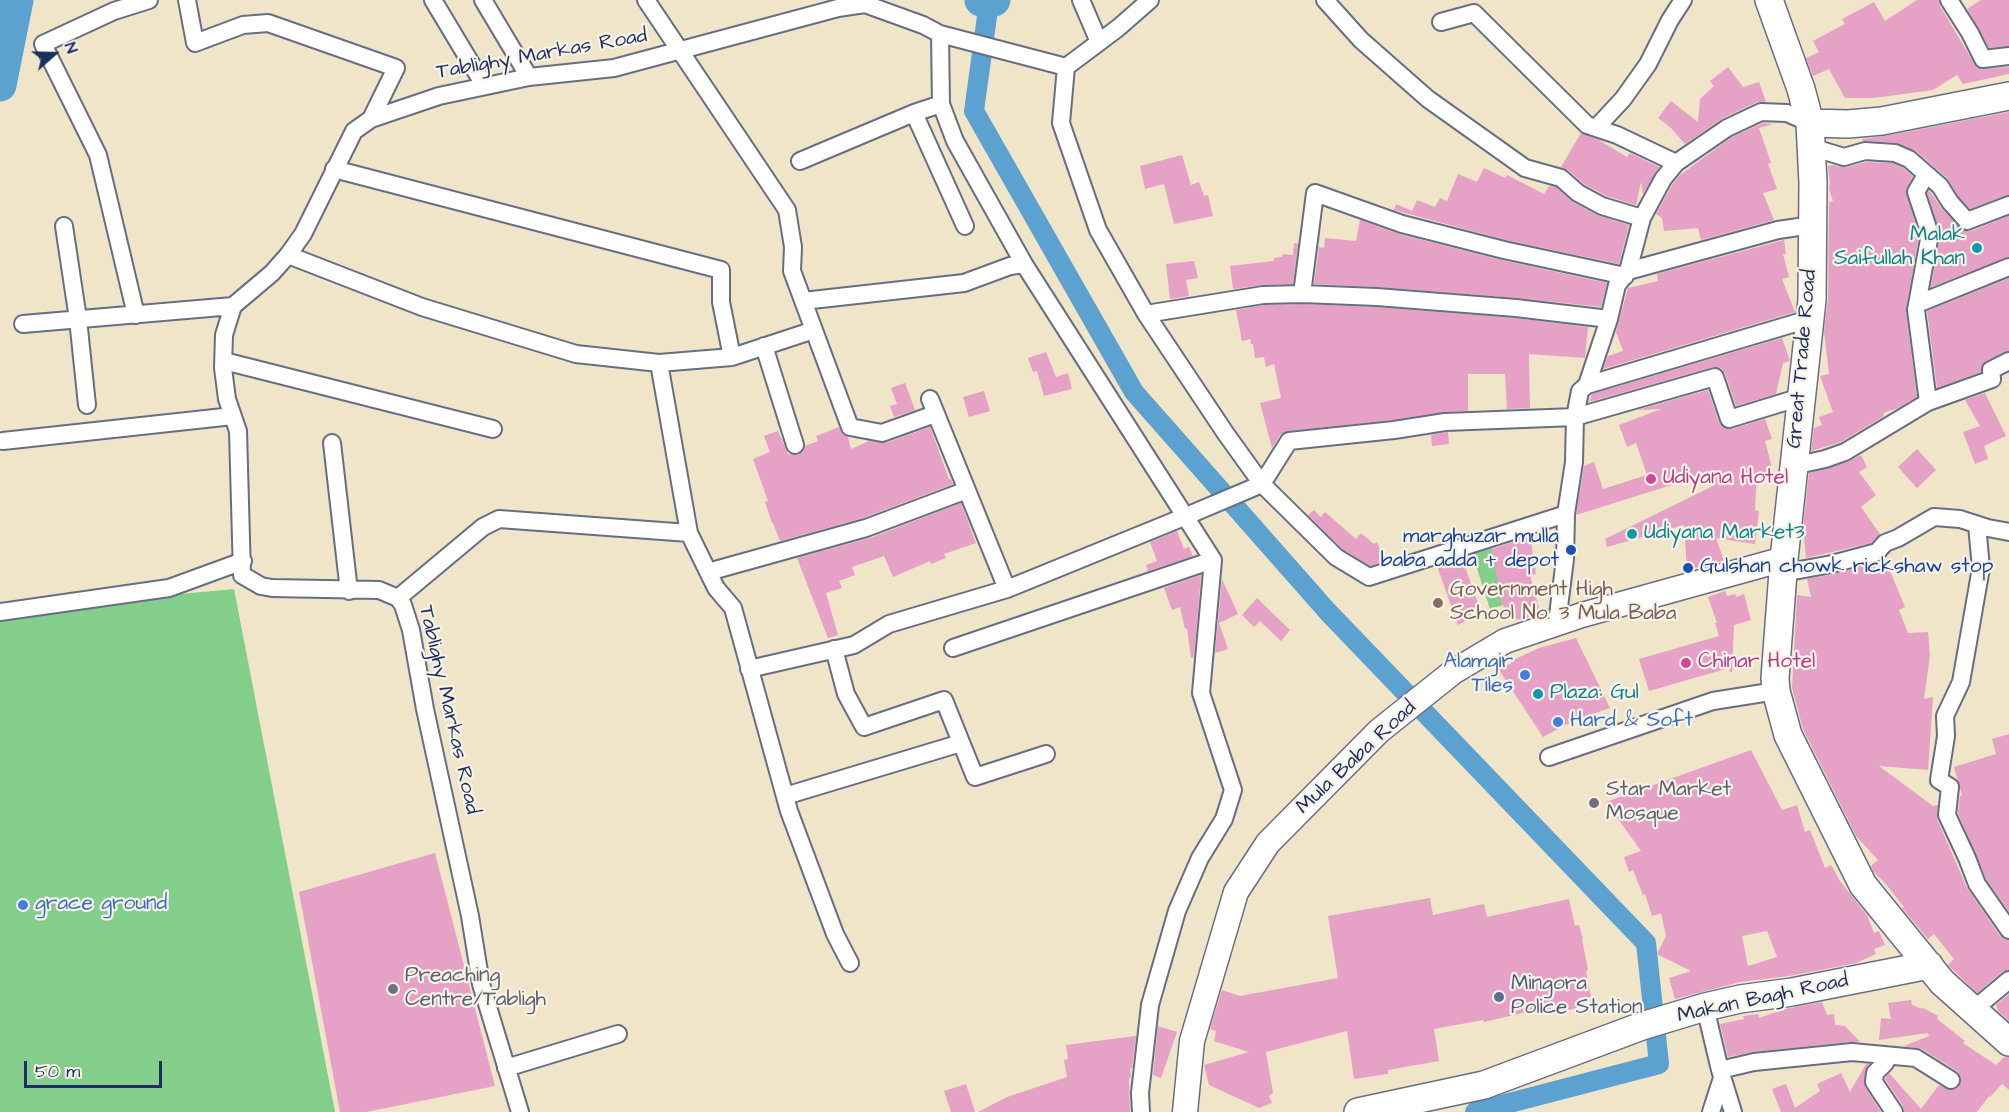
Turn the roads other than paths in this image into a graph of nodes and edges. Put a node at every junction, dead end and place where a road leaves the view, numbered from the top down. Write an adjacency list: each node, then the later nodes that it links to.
1 (149, 0): 45 (street)
2 (187, 0): 24 (street)
3 (433, 0): 20 (street)
4 (483, 0): 19 (street)
5 (646, 0): 16 (street)
6 (1081, 0): 15 (street)
7 (1150, 0): 15 (street)
8 (1325, 0): 32 (street)
9 (1683, 0): 25 (street)
10 (1769, 0): 26 (main road, Great Trade Road)
11 (1949, 0): 17 (street)
12 (865, 2): 14 (street); 16 (street, Tablighy Markas Road)
13 (1441, 22): 25 (street)
14 (940, 34): 18 (street); 22 (street)
15 (1097, 37): 18 (street)
16 (679, 51): 19 (street, Tablighy Markas Road); 41 (street)
17 (2009, 56)
18 (1066, 67): 44 (street)
19 (529, 77): 20 (street, Tablighy Markas Road)
20 (484, 85): 24 (street, Tablighy Markas Road)
21 (2009, 96): 26 (main road)
22 (941, 104): 23 (street); 37 (street)
23 (914, 113): 27 (street); 35 (street)
24 (371, 119): 29 (street, Tablighy Markas Road)
25 (1596, 128): 28 (street)
26 (1811, 135): 28 (street); 30 (street); 33 (main road, Great Trade Road)
27 (800, 161)
28 (1676, 163): 32 (street)
29 (334, 169): 36 (street, Tablighy Markas Road); 52 (street)
30 (1929, 176): 31 (street); 42 (street)
31 (2009, 206)
32 (1642, 218): 39 (street)
33 (1812, 225): 39 (street); 48 (main road, Great Trade Road)
34 (64, 226): 46 (street)
35 (965, 226)
36 (288, 255): 43 (street, Tablighy Markas Road); 55 (street)
37 (1024, 264): 41 (street); 70 (street)
38 (2009, 267): 42 (street)
39 (1626, 273): 40 (street); 47 (street)
40 (1302, 294): 44 (street); 47 (street)
41 (803, 302): 50 (street)
42 (1917, 304): 58 (street)
43 (232, 306): 45 (street); 53 (street, Tablighy Markas Road)
44 (1146, 314): 67 (street)
45 (136, 315): 46 (street)
46 (78, 319): 49 (street); 59 (street)
47 (1609, 319): 56 (street)
48 (1809, 319): 56 (street); 57 (main road, Great Trade Road)
49 (23, 324)
50 (814, 330): 51 (street); 68 (street)
51 (764, 346): 52 (street); 65 (street)
52 (732, 357): 55 (street)
53 (224, 361): 60 (street, Tablighy Markas Road); 62 (street)
54 (2009, 361): 58 (street)
55 (659, 363): 73 (street)
56 (1587, 385): 61 (street)
57 (1801, 396): 61 (street); 66 (main road, Great Trade Road)
58 (1928, 402): 66 (street)
59 (87, 405)
60 (233, 416): 63 (street); 75 (street, Tablighy Markas Road)
61 (1575, 417): 67 (street); 69 (street)
62 (493, 429)
63 (3, 441)
64 (332, 443): 79 (street)
65 (795, 445)
66 (1793, 466): 76 (main road, Great Trade Road)
67 (1262, 484): 69 (street); 70 (street)
68 (967, 490): 77 (street); 78 (street)
69 (1566, 513): 82 (street)
70 (1184, 517): 74 (street); 78 (street)
71 (1977, 525): 72 (street); 76 (street); 91 (street)
72 (2009, 532)
73 (689, 533): 77 (street); 80 (street)
74 (1213, 560): 83 (street); 104 (street)
75 (243, 561): 79 (street, Tablighy Markas Road); 81 (street)
76 (1783, 566): 82 (main road, Mula Baba Road); 86 (main road, Great Trade Road)
77 (708, 572): 85 (street)
78 (1007, 589): 84 (street)
79 (349, 591): 80 (street, Tablighy Markas Road)
80 (398, 598): 100 (street, Tablighy Markas Road)
81 (0, 612)
82 (1557, 624): 105 (main road, Mula Baba Road)
83 (952, 648)
84 (834, 649): 85 (street); 87 (street)
85 (749, 669): 90 (street)
86 (1776, 692): 89 (street); 93 (main road, Great Trade Road)
87 (961, 743): 88 (street); 90 (street)
88 (1046, 754)
89 (1549, 757)
90 (785, 796): 92 (street)
91 (2009, 930)
92 (850, 963)
93 (1929, 965): 95 (main road, Makan Bagh Road); 96 (main road, Great Trade Road)
94 (2009, 980): 96 (street)
95 (1706, 1007): 101 (street); 106 (main road, Makan Bagh Road)
96 (1973, 1010): 98 (main road, Great Trade Road)
97 (618, 1034): 100 (street)
98 (2009, 1042)
99 (1889, 1056): 101 (street); 102 (street); 109 (street)
100 (506, 1068): 103 (street, Tablighy Markas Road)
101 (1721, 1074): 107 (street); 108 (street)
102 (1951, 1080)
103 (520, 1112)
104 (1141, 1112)
105 (1185, 1112)
106 (1358, 1112)
107 (1711, 1112)
108 (1733, 1112)
109 (1894, 1112)

